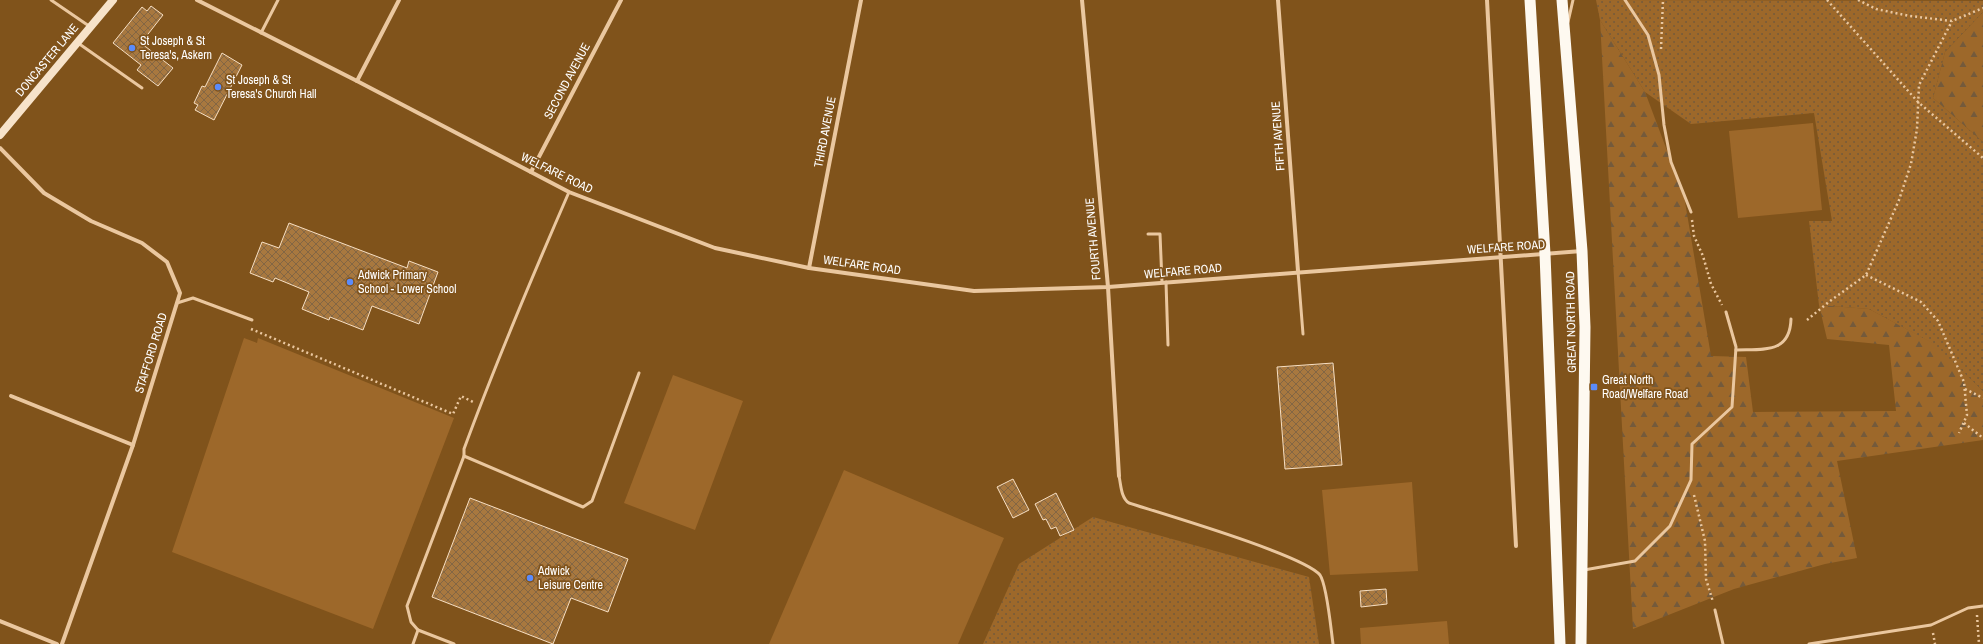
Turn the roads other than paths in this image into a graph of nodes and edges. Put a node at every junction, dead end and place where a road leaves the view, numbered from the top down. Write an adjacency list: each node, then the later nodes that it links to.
1 (51, 0): 15 (lane)
2 (113, 0): 15 (main road, DONCASTER LANE)
3 (197, 0): 16 (street, WELFARE ROAD)
4 (278, 0): 16 (lane)
5 (399, 0): 19 (street)
6 (621, 0): 23 (street, SECOND AVENUE)
7 (861, 0): 30 (street, THIRD AVENUE)
8 (1082, 0): 33 (street, FOURTH AVENUE)
9 (1278, 0): 31 (street, FIFTH AVENUE)
10 (1487, 0): 29 (street)
11 (1530, 0): 28 (highway, GREAT NORTH ROAD)
12 (1562, 0): 17 (highway, GREAT NORTH ROAD)
13 (1573, 0): 17 (lane)
14 (1625, 0): 25 (lane)
15 (91, 27): 18 (main road, DONCASTER LANE)
16 (261, 33): 19 (street, WELFARE ROAD)
17 (1565, 35): 27 (highway, GREAT NORTH ROAD)
18 (77, 43): 20 (lane); 21 (main road, DONCASTER LANE)
19 (358, 81): 23 (street, WELFARE ROAD)
20 (142, 88)
21 (0, 136)
22 (0, 148): 34 (street, STAFFORD ROAD)
23 (531, 172): 24 (street, WELFARE ROAD)
24 (569, 192): 30 (street, WELFARE ROAD); 44 (lane)
25 (1691, 212)
26 (1148, 234): 32 (lane)
27 (1582, 251): 28 (street, WELFARE ROAD); 47 (highway, GREAT NORTH ROAD)
28 (1545, 254): 29 (street, WELFARE ROAD); 57 (highway, GREAT NORTH ROAD)
29 (1502, 258): 31 (street, WELFARE ROAD); 46 (street)
30 (809, 268): 33 (street, WELFARE ROAD)
31 (1298, 271): 32 (street, WELFARE ROAD); 38 (lane)
32 (1164, 282): 33 (street, WELFARE ROAD); 39 (lane)
33 (1108, 287): 45 (street, FOURTH AVENUE)
34 (176, 304): 37 (lane); 43 (street, STAFFORD ROAD)
35 (1726, 312): 40 (lane)
36 (1791, 319): 40 (lane)
37 (252, 320)
38 (1303, 334)
39 (1168, 345)
40 (1736, 350): 47 (lane)
41 (639, 373): 44 (lane)
42 (11, 396): 43 (street)
43 (133, 445): 53 (street, STAFFORD ROAD)
44 (464, 456): 51 (lane)
45 (1119, 476): 56 (lane)
46 (1516, 546)
47 (1582, 570): 58 (highway, GREAT NORTH ROAD)
48 (1983, 606): 60 (lane)
49 (1715, 610): 59 (lane)
50 (0, 621): 52 (street)
51 (418, 630): 54 (lane); 55 (lane)
52 (57, 644)
53 (62, 644)
54 (413, 644)
55 (454, 644)
56 (1333, 644)
57 (1560, 644)
58 (1581, 644)
59 (1723, 644)
60 (1809, 644)

